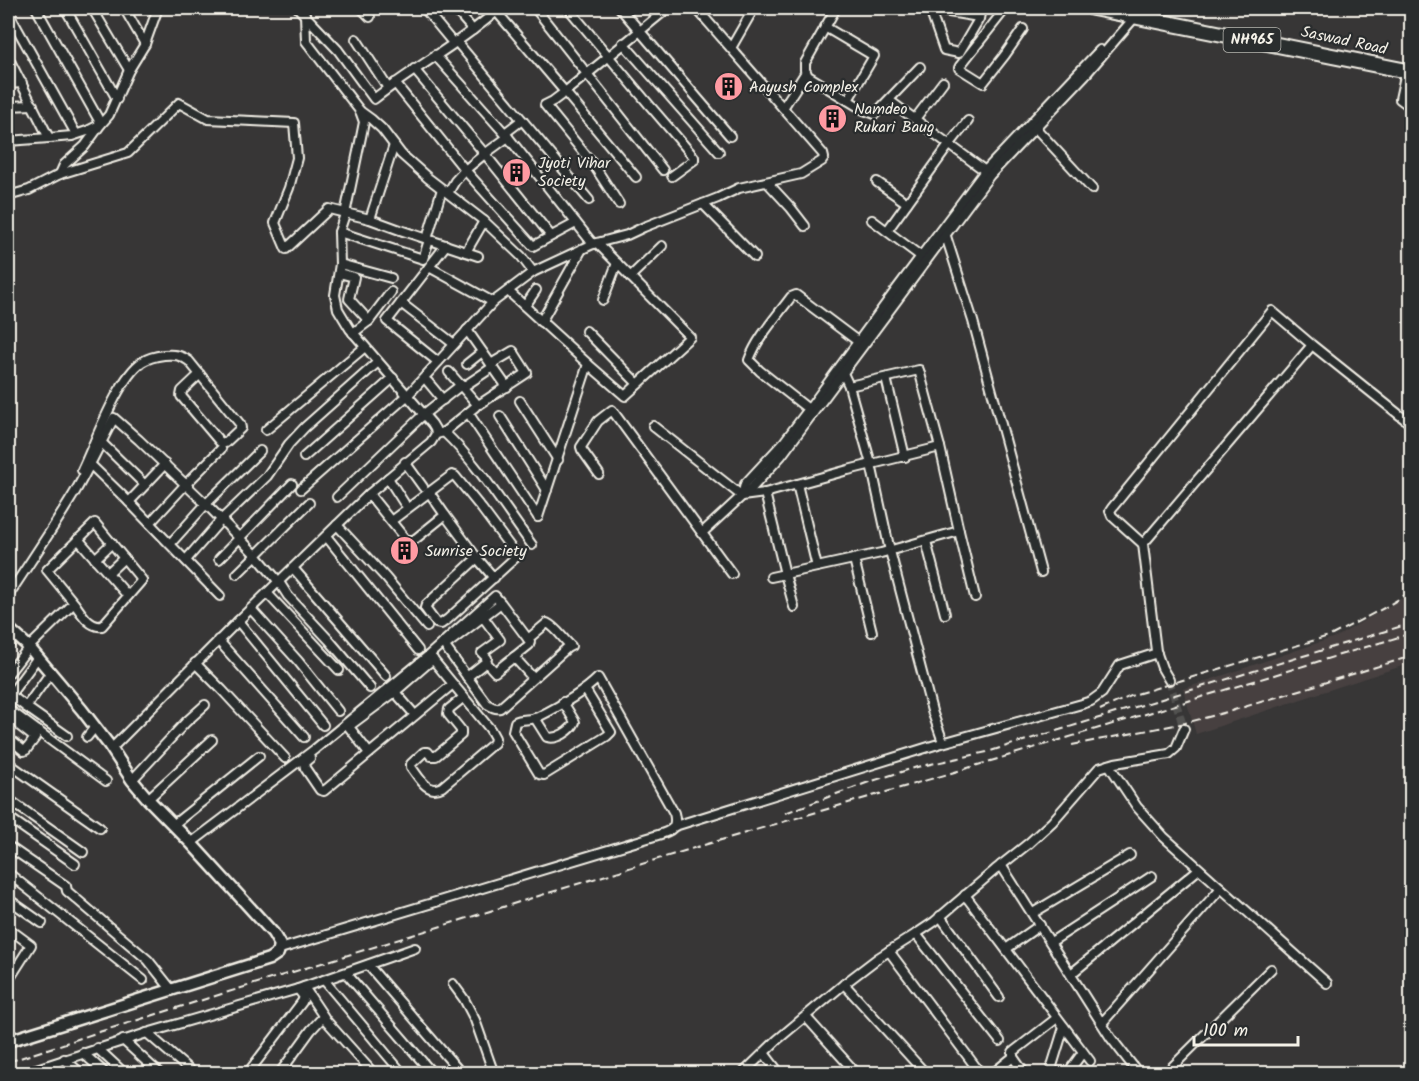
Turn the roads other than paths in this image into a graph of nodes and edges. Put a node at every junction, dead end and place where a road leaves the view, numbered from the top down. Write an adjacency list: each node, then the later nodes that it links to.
1 (36, 8): 60 (street)
2 (65, 8): 49 (street)
3 (92, 8): 40 (street)
4 (124, 8): 33 (street)
5 (158, 8): 33 (street)
6 (298, 8): 22 (street)
7 (361, 8): 24 (street)
8 (424, 8): 31 (street)
9 (454, 8): 28 (street)
10 (535, 8): 43 (street)
11 (568, 8): 36 (street)
12 (620, 8): 29 (street)
13 (668, 8): 29 (street)
14 (696, 8): 34 (street)
15 (754, 8): 34 (street)
16 (836, 8): 26 (street)
17 (981, 8): 25 (street)
18 (1006, 8): 27 (street)
19 (1093, 8): 23 (highway, Saswad Road / NH965)
20 (498, 9): 28 (street); 48 (street)
21 (8, 12): 62 (street)
22 (305, 14): 47 (street); 56 (street)
23 (1132, 16): 42 (highway, Saswad Road / NH965); 61 (street)
24 (370, 17)
25 (979, 17): 25 (street)
26 (825, 27): 41 (street); 50 (street)
27 (1023, 29)
28 (473, 30): 31 (street)
29 (640, 30): 32 (street); 64 (street)
30 (356, 39): 47 (street)
31 (455, 42): 35 (street); 58 (street)
32 (623, 43): 36 (street); 69 (street)
33 (145, 44): 40 (street)
34 (731, 48): 54 (street)
35 (435, 55): 39 (street); 63 (street)
36 (608, 56): 43 (street); 75 (street)
37 (8, 59): 45 (street)
38 (920, 68): 50 (street)
39 (414, 69): 47 (street); 70 (street)
40 (129, 70): 49 (street)
41 (806, 72): 50 (street); 54 (street)
42 (1408, 72): 55 (street)
43 (587, 74): 48 (street); 72 (street)
44 (943, 82): 57 (street)
45 (22, 83): 46 (street); 52 (street)
46 (8, 84)
47 (391, 85): 71 (street)
48 (565, 92): 76 (street); 84 (street)
49 (117, 99): 60 (street)
50 (848, 100)
51 (890, 101): 57 (street)
52 (33, 105): 53 (street); 65 (street)
53 (8, 106)
54 (783, 108): 77 (street)
55 (1412, 108)
56 (360, 111): 67 (street); 86 (street)
57 (915, 119): 68 (street)
58 (522, 120): 63 (street); 82 (street)
59 (968, 121): 68 (street)
60 (101, 124): 62 (street); 74 (street)
61 (1033, 126): 73 (street); 79 (street)
62 (76, 134): 65 (street)
63 (507, 135): 70 (street); 90 (street)
64 (730, 136)
65 (49, 138): 66 (street)
66 (8, 141)
67 (394, 145): 80 (street); 87 (street)
68 (949, 145): 73 (street); 83 (street)
69 (719, 153)
70 (485, 154): 71 (street); 95 (street)
71 (465, 170): 80 (street); 95 (street)
72 (663, 170)
73 (988, 173): 93 (street)
74 (60, 174): 81 (street); 86 (street)
75 (672, 176)
76 (636, 177)
77 (767, 182): 85 (street); 91 (street)
78 (877, 182): 83 (street)
79 (1092, 189)
80 (445, 191): 89 (street); 96 (street)
81 (8, 196)
82 (589, 200)
83 (907, 203): 92 (street)
84 (619, 204)
85 (703, 204): 97 (street); 103 (street)
86 (345, 214): 87 (street); 94 (street)
87 (370, 219): 96 (street)
88 (872, 220): 92 (street)
89 (484, 221): 101 (street); 108 (street)
90 (576, 223): 95 (street); 97 (street)
91 (805, 226)
92 (887, 231): 104 (street)
93 (944, 231): 104 (street); 212 (street)
94 (339, 232): 96 (street); 106 (street)
95 (551, 236)
96 (428, 239): 98 (street)
97 (595, 244): 100 (street); 105 (street)
98 (446, 245): 101 (street); 107 (street)
99 (662, 246): 110 (street)
100 (582, 249): 108 (street); 120 (street)
101 (466, 252): 102 (street)
102 (478, 256)
103 (755, 257)
104 (923, 258): 124 (street)
105 (617, 263): 110 (street); 115 (street)
106 (340, 264): 109 (street); 111 (street)
107 (429, 267): 116 (street); 117 (street)
108 (533, 272): 113 (street)
109 (339, 273): 119 (street); 123 (street)
110 (630, 277): 140 (street)
111 (391, 278)
112 (536, 290): 118 (street)
113 (508, 291): 116 (street); 118 (street)
114 (391, 292): 119 (street)
115 (603, 300)
116 (493, 302): 121 (street)
117 (401, 303): 125 (street); 130 (street)
118 (525, 306): 120 (street)
119 (369, 321): 123 (street)
120 (542, 322): 132 (street)
121 (467, 330): 125 (street); 128 (street)
122 (586, 332): 140 (street)
123 (353, 333): 127 (street)
124 (860, 343): 134 (street); 148 (street)
125 (454, 344): 130 (street)
126 (1312, 345): 152 (street); 200 (street); 200 (street)
127 (365, 346): 129 (street); 154 (street)
128 (482, 352): 131 (street); 133 (street)
129 (378, 362): 137 (street); 157 (street)
130 (438, 362): 144 (street)
131 (467, 364)
132 (588, 364): 140 (street); 164 (street)
133 (492, 365): 141 (street); 143 (street); 143 (street)
134 (842, 370): 142 (street); 148 (street)
135 (449, 372): 141 (street)
136 (200, 374): 136 (street); 175 (street)
137 (393, 378): 144 (street); 162 (street)
138 (886, 378): 142 (street); 158 (street); 163 (street)
139 (428, 382): 145 (street)
140 (638, 384)
141 (462, 386): 143 (street); 145 (street)
142 (849, 386): 167 (street)
143 (507, 387)
144 (408, 395): 149 (street); 176 (street)
145 (443, 400): 149 (street)
146 (520, 400): 164 (street)
147 (475, 407): 155 (street)
148 (812, 411): 181 (street)
149 (424, 414): 155 (street); 182 (street)
150 (501, 416): 178 (street)
151 (471, 417): 178 (street)
152 (1412, 425)
153 (653, 426): 181 (street)
154 (266, 430)
155 (440, 433): 165 (street); 201 (street)
156 (101, 442): 166 (street); 168 (street); 174 (street)
157 (291, 442): 160 (street); 188 (street)
158 (940, 447): 163 (street); 192 (street)
159 (221, 449): 171 (street)
160 (298, 450)
161 (260, 451): 185 (street)
162 (304, 457)
163 (905, 457): 167 (street)
164 (558, 460): 178 (street)
165 (405, 462): 170 (street); 177 (street)
166 (165, 464): 171 (street); 174 (street)
167 (871, 464): 173 (street); 202 (street)
168 (91, 465): 175 (street); 183 (street)
169 (598, 474): 193 (street)
170 (388, 478): 180 (street); 186 (street)
171 (186, 484): 185 (street); 190 (street)
172 (292, 484): 196 (street)
173 (797, 484): 179 (street); 210 (street)
174 (145, 485): 183 (street)
175 (79, 486): 221 (street)
176 (301, 489)
177 (426, 490): 187 (street); 189 (street); 217 (street)
178 (547, 490)
179 (765, 493): 181 (street); 216 (street)
180 (369, 494): 189 (street); 191 (street)
181 (742, 496): 193 (street)
182 (337, 497)
183 (129, 502): 190 (street)
184 (309, 503): 203 (street)
185 (206, 504): 188 (street); 199 (street)
186 (404, 504)
187 (445, 515): 189 (street); 205 (street)
188 (221, 520): 196 (street); 209 (street)
189 (391, 521)
190 (150, 523): 199 (street)
191 (337, 525): 194 (street); 232 (street)
192 (959, 531): 197 (street); 224 (street)
193 (702, 532): 215 (street)
194 (326, 536): 211 (street); 239 (street)
195 (78, 539): 198 (street); 206 (street); 225 (street)
196 (239, 539): 203 (street); 207 (street)
197 (926, 541): 202 (street); 229 (street)
198 (112, 543): 204 (street); 206 (street)
199 (170, 544): 209 (street)
200 (1143, 544): 240 (street)
201 (532, 545)
202 (890, 551): 208 (street); 276 (street)
203 (255, 555): 214 (street); 219 (street)
204 (124, 558): 213 (street); 222 (street)
205 (477, 558): 217 (street); 217 (street)
206 (95, 559): 213 (street)
207 (219, 559)
208 (854, 559): 210 (street); 234 (street)
209 (186, 560): 223 (street)
210 (817, 567): 216 (street)
211 (293, 568): 219 (street); 249 (street)
212 (1041, 572)
213 (108, 573): 222 (street)
214 (237, 574)
215 (732, 574)
216 (785, 574): 218 (street); 227 (street)
217 (494, 578)
218 (771, 578)
219 (279, 582): 220 (street); 254 (street)
220 (267, 593): 228 (street); 246 (street)
221 (8, 596)
222 (128, 596): 225 (street)
223 (220, 596)
224 (975, 597)
225 (74, 603): 238 (street)
226 (501, 603): 230 (street); 235 (street); 242 (street)
227 (794, 607)
228 (251, 609): 231 (street); 263 (street)
229 (945, 614)
230 (483, 617): 244 (street); 250 (street)
231 (238, 621): 236 (street); 267 (street)
232 (427, 627)
233 (12, 631): 237 (street); 238 (street)
234 (872, 632)
235 (528, 639): 243 (street); 251 (street)
236 (218, 640): 245 (street); 272 (street)
237 (8, 646)
238 (28, 647): 241 (street); 248 (street)
239 (418, 650)
240 (1157, 653): 252 (street); 276 (street)
241 (38, 657): 247 (street); 256 (street)
242 (431, 657): 253 (street); 257 (street); 280 (street)
243 (514, 657): 244 (street); 251 (street)
244 (486, 662): 250 (street)
245 (195, 663): 277 (street); 281 (street)
246 (339, 670)
247 (51, 672): 261 (street); 268 (street)
248 (8, 674)
249 (386, 676)
250 (467, 677): 251 (street)
251 (533, 678)
252 (1169, 680)
253 (453, 684): 258 (street); 264 (street)
254 (370, 688)
255 (585, 689): 259 (street); 265 (street); 290 (street)
256 (10, 692): 261 (street)
257 (395, 692): 264 (street); 269 (street)
258 (464, 697): 258 (street)
259 (563, 702): 265 (street); 265 (street)
260 (205, 705): 284 (street)
261 (26, 707): 271 (street)
262 (8, 709): 266 (street)
263 (338, 711)
264 (415, 715): 278 (street)
265 (535, 718)
266 (10, 720): 274 (street); 285 (street)
267 (323, 725)
268 (95, 727): 273 (street); 277 (street)
269 (349, 727): 278 (street); 280 (street)
270 (1184, 729): 283 (street)
271 (67, 736)
272 (304, 736)
273 (87, 737)
274 (8, 738)
275 (212, 740): 287 (street)
276 (943, 742): 290 (street)
277 (111, 749): 284 (street)
278 (369, 753): 280 (street)
279 (259, 756): 289 (street)
280 (307, 757): 292 (street)
281 (285, 758)
282 (8, 763): 291 (street)
283 (1108, 765): 297 (street); 298 (street)
284 (132, 780): 287 (street)
285 (106, 781)
286 (8, 799): 294 (street)
287 (148, 799): 289 (street)
288 (8, 817): 296 (street)
289 (173, 825): 292 (street)
290 (675, 826): 312 (street)
291 (100, 828)
292 (191, 843): 312 (street)
293 (8, 846): 327 (street)
294 (83, 852)
295 (1130, 855): 304 (street)
296 (75, 864)
297 (1001, 865): 302 (street); 304 (street)
298 (1199, 869): 301 (street); 319 (street)
299 (8, 873): 320 (street)
300 (1152, 876): 310 (street)
301 (1221, 888): 323 (street); 332 (street)
302 (965, 895): 305 (street); 313 (street)
303 (8, 899): 306 (street)
304 (1033, 913): 307 (street)
305 (940, 916): 309 (street); 328 (street)
306 (42, 923)
307 (1041, 925): 310 (street); 313 (street)
308 (8, 928): 317 (street)
309 (916, 934): 314 (street); 337 (street)
310 (1051, 942): 319 (street)
311 (415, 948): 315 (street)
312 (280, 949): 327 (street)
313 (1006, 949): 331 (street)
314 (890, 951): 325 (street); 365 (street)
315 (368, 965): 318 (street); 347 (street)
316 (1271, 969): 371 (street)
317 (10, 972): 322 (street)
318 (346, 973): 321 (street); 359 (street)
319 (1071, 974): 332 (street)
320 (143, 980)
321 (324, 980): 326 (street); 358 (street)
322 (8, 981)
323 (1327, 983)
324 (453, 984): 360 (street)
325 (844, 984): 330 (street); 364 (street)
326 (301, 988): 329 (street); 334 (street); 355 (street)
327 (171, 989): 335 (street)
328 (999, 997)
329 (324, 1017): 356 (street); 357 (street)
330 (806, 1017): 341 (street); 363 (street)
331 (1057, 1018): 333 (street); 342 (street)
332 (1102, 1023): 370 (street)
333 (1064, 1027): 339 (street); 368 (street)
334 (147, 1033): 336 (street); 354 (street)
335 (12, 1040)
336 (123, 1040): 338 (street); 353 (street)
337 (1000, 1041)
338 (97, 1048): 340 (street); 352 (street)
339 (1083, 1052): 344 (street); 369 (street)
340 (82, 1053): 343 (street); 351 (street)
341 (764, 1053): 346 (street); 362 (street)
342 (1013, 1057): 366 (street); 367 (street)
343 (64, 1059): 345 (street); 350 (street)
344 (1090, 1061)
345 (40, 1067): 348 (street); 349 (street)
346 (751, 1070): 361 (street)
347 (461, 1073)
348 (21, 1074)
349 (48, 1074)
350 (82, 1074)
351 (106, 1074)
352 (125, 1074)
353 (160, 1074)
354 (194, 1074)
355 (247, 1074)
356 (279, 1074)
357 (374, 1074)
358 (403, 1074)
359 (433, 1074)
360 (494, 1074)
361 (742, 1074)
362 (780, 1074)
363 (857, 1074)
364 (926, 1074)
365 (981, 1074)
366 (992, 1074)
367 (1025, 1074)
368 (1056, 1074)
369 (1067, 1074)
370 (1139, 1074)
371 (1166, 1074)

